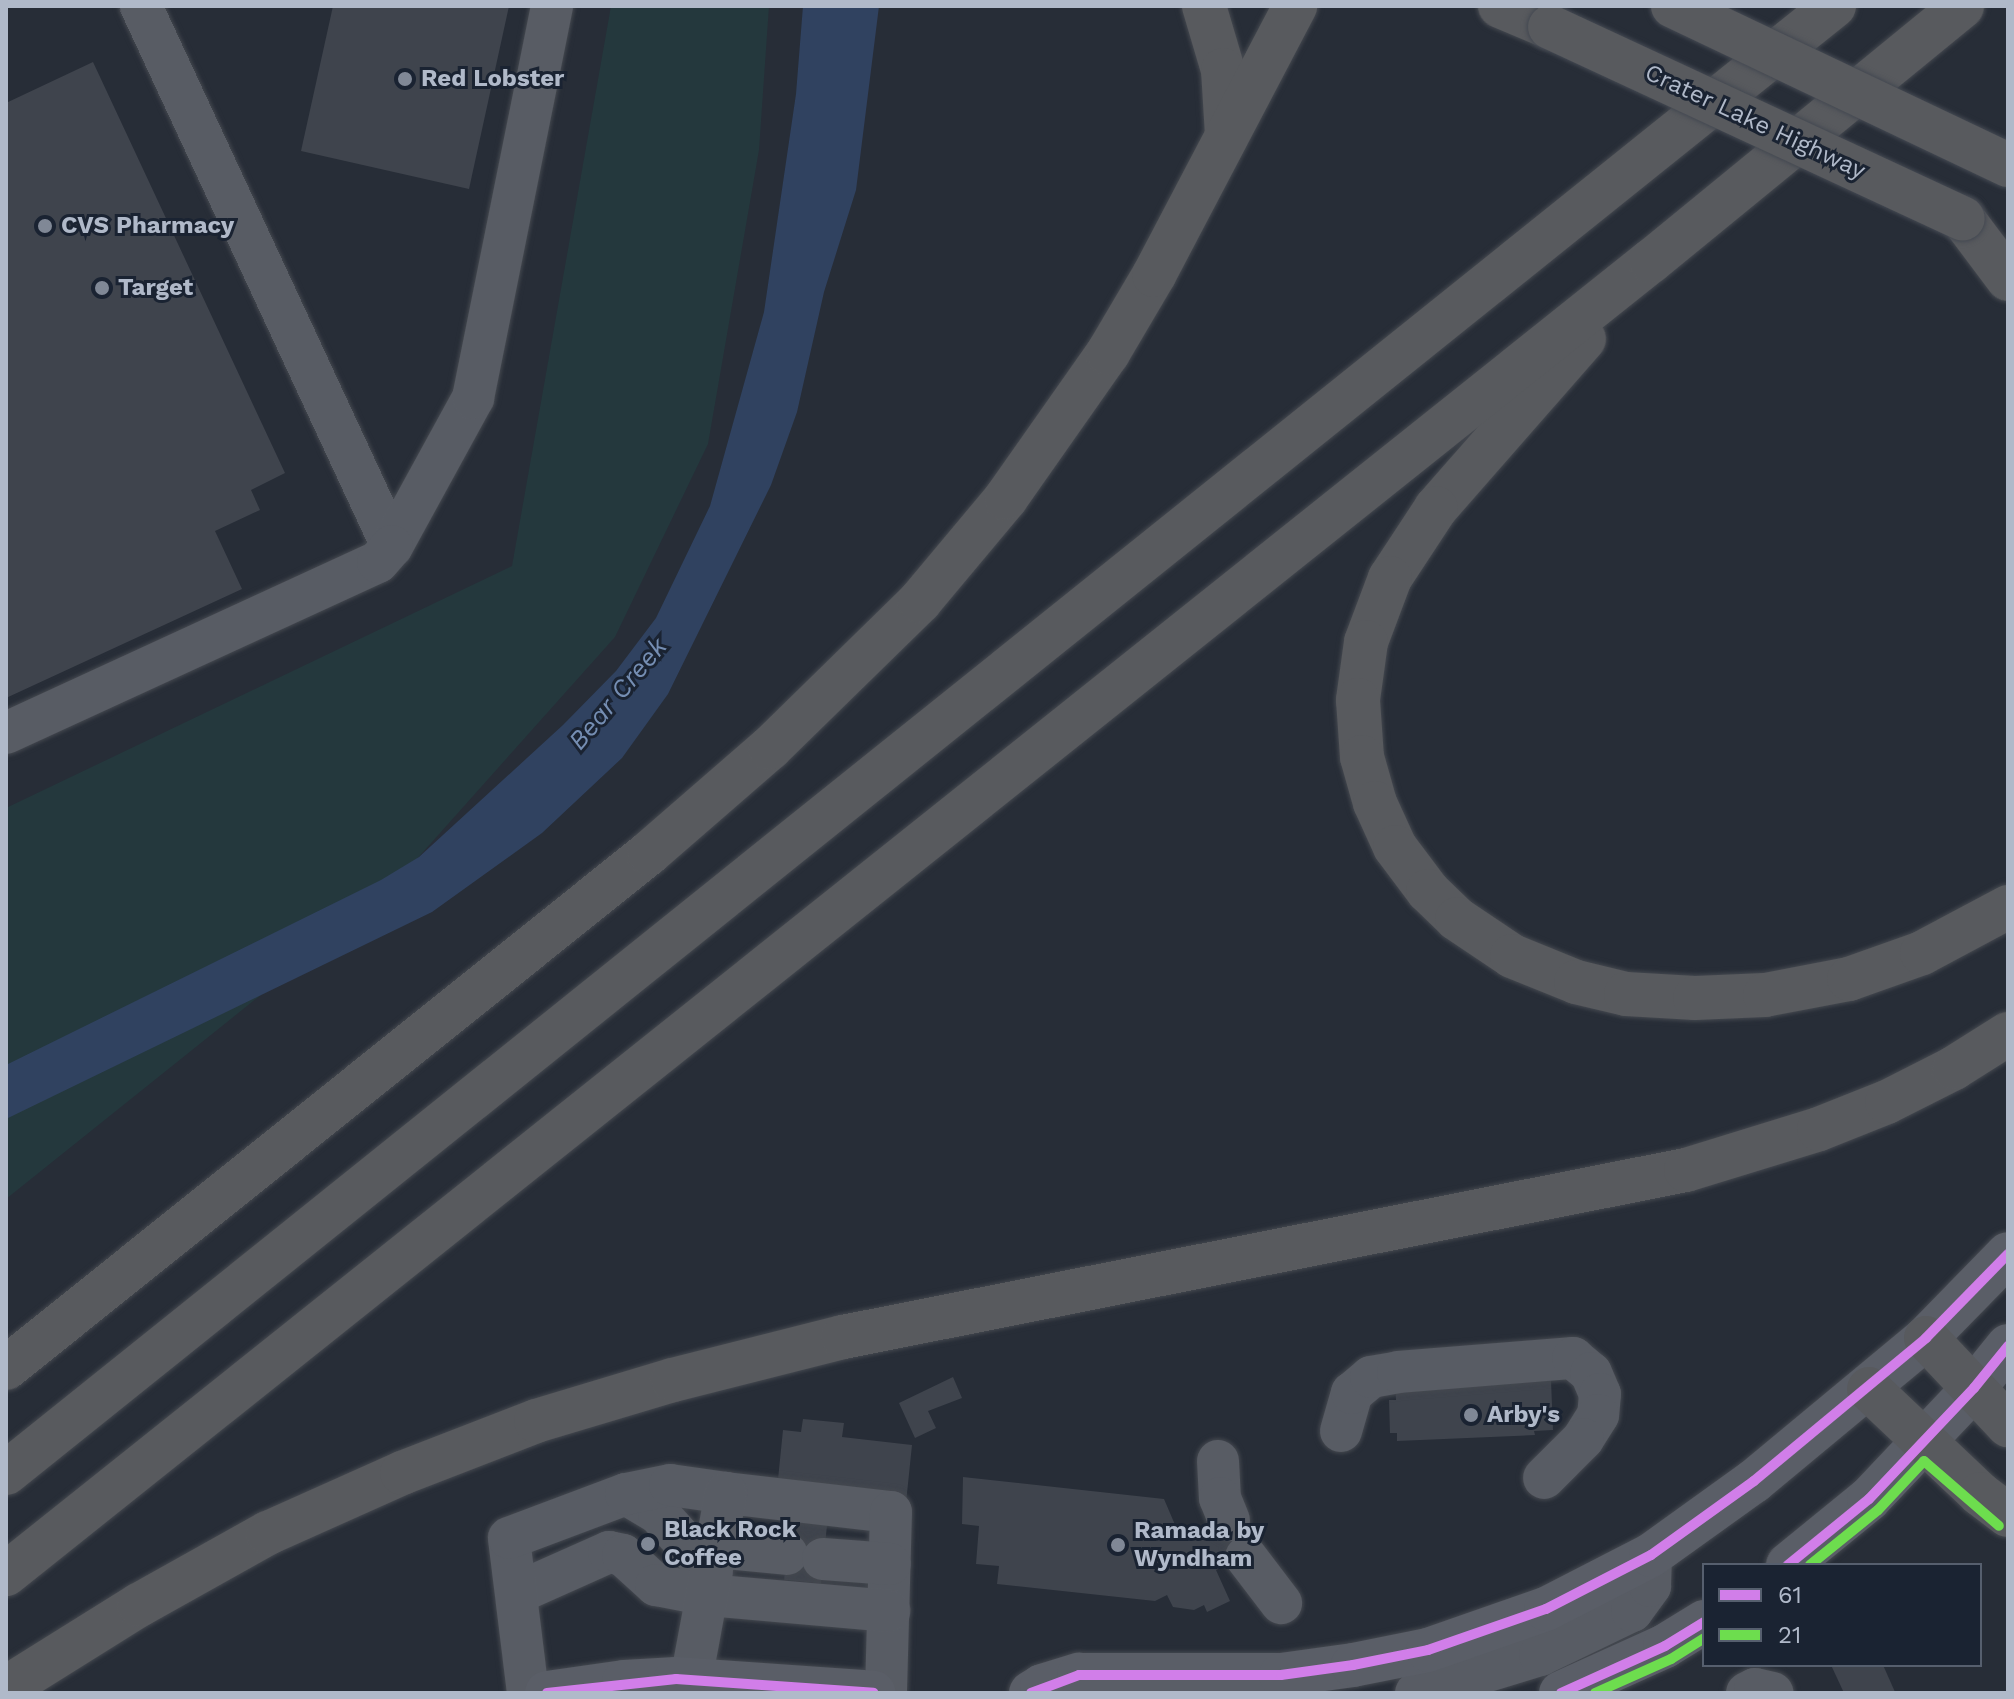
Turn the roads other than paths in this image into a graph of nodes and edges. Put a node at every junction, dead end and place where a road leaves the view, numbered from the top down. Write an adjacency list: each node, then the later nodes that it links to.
1 (141, 6): 15 (lane)
2 (552, 6): 15 (lane)
3 (1204, 6): 9 (highway)
4 (1295, 6): 9 (highway)
5 (1500, 6): 11 (highway, Crater Lake Highway, bridge)
6 (1673, 6): 10 (highway, bridge)
7 (1834, 6): 29 (highway)
8 (1962, 6): 13 (highway)
9 (1227, 135): 22 (highway)
10 (2008, 165)
11 (1963, 219): 12 (highway, Crater Lake Highway); 14 (highway)
12 (2008, 242)
13 (1651, 261): 17 (highway); 40 (highway)
14 (2008, 279)
15 (392, 546): 16 (lane)
16 (6, 733)
17 (2008, 907)
18 (2008, 1034): 47 (highway)
19 (2008, 1254): 20 (main road)
20 (1926, 1338): 23 (highway); 24 (main road)
21 (2008, 1346): 23 (main road)
22 (6, 1368)
23 (1974, 1388): 25 (highway); 27 (main road)
24 (1869, 1389): 27 (highway); 35 (main road)
25 (2008, 1425)
26 (1341, 1431): 30 (lane)
27 (1923, 1442): 33 (highway); 37 (main road)
28 (1218, 1461): 34 (lane)
29 (6, 1473)
30 (1544, 1478)
31 (726, 1493): 32 (lane); 38 (lane); 39 (lane)
32 (626, 1494): 39 (lane); 41 (lane)
33 (2008, 1515)
34 (1229, 1520)
35 (1651, 1555): 46 (main road); 53 (lane)
36 (1246, 1557): 42 (lane)
37 (1790, 1563)
38 (890, 1564): 39 (lane); 43 (lane)
39 (712, 1572): 41 (lane); 43 (lane); 45 (lane)
40 (6, 1574)
41 (517, 1593): 48 (lane)
42 (1281, 1603)
43 (889, 1611): 51 (lane)
44 (1702, 1623): 54 (main road)
45 (691, 1680): 49 (main road); 50 (main road)
46 (1278, 1684): 52 (main road)
47 (6, 1688)
48 (528, 1693)
49 (547, 1693)
50 (874, 1693)
51 (886, 1693)
52 (1031, 1693)
53 (1416, 1693)
54 (1561, 1693)
55 (1747, 1693): 56 (lane)
56 (1773, 1693)

